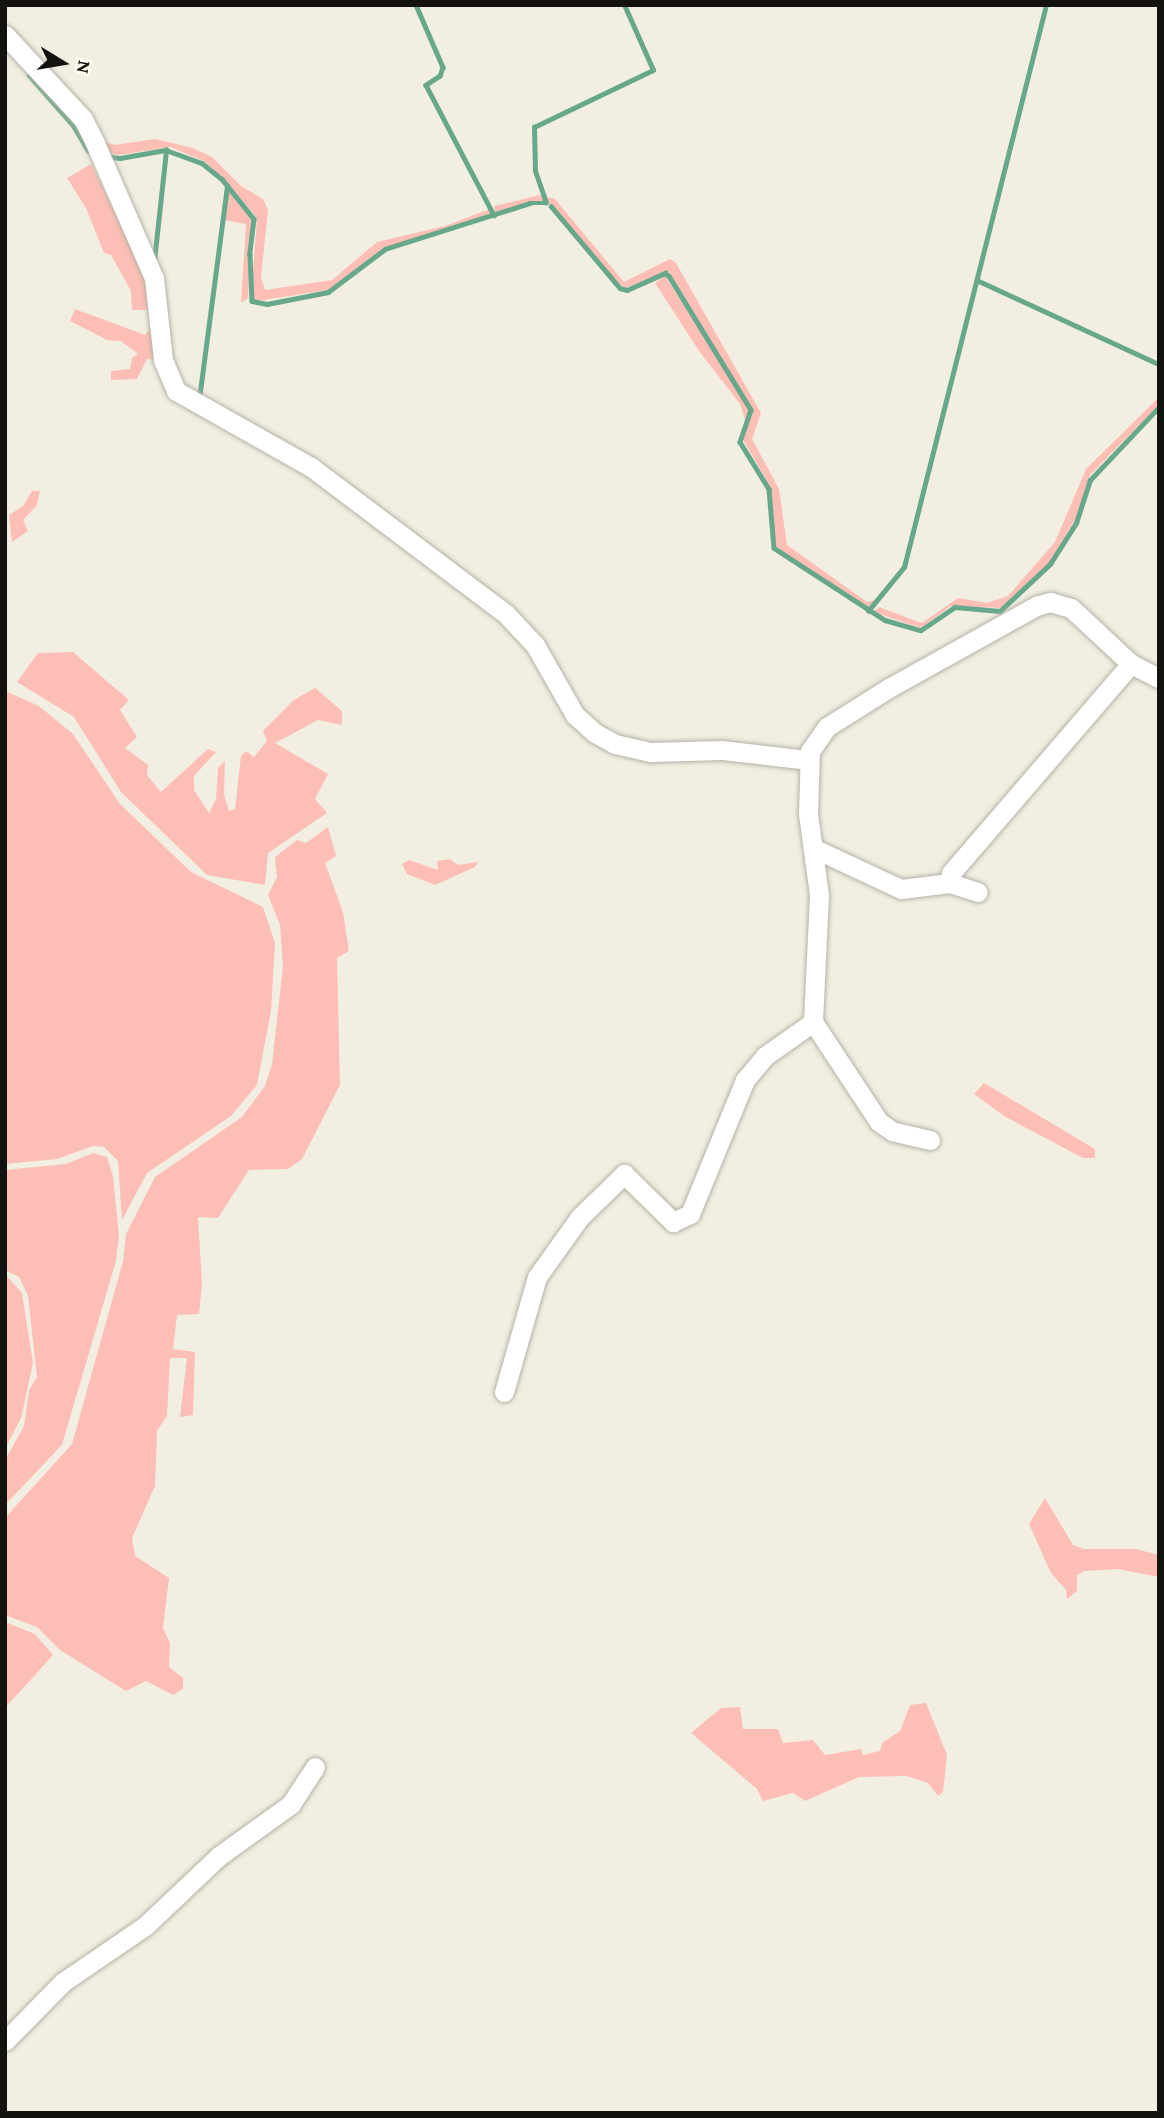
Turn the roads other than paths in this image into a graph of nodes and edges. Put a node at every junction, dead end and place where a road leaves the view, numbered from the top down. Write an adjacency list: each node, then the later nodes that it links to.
1 (5, 35): 4 (street)
2 (1130, 664): 3 (street); 4 (street); 6 (street)
3 (1159, 678)
4 (808, 760): 5 (street)
5 (813, 848): 6 (street); 8 (street)
6 (950, 883): 7 (street)
7 (978, 892)
8 (813, 1022): 9 (street); 10 (street)
9 (930, 1140)
10 (504, 1392)
11 (315, 1768): 12 (street)
12 (5, 2041)

